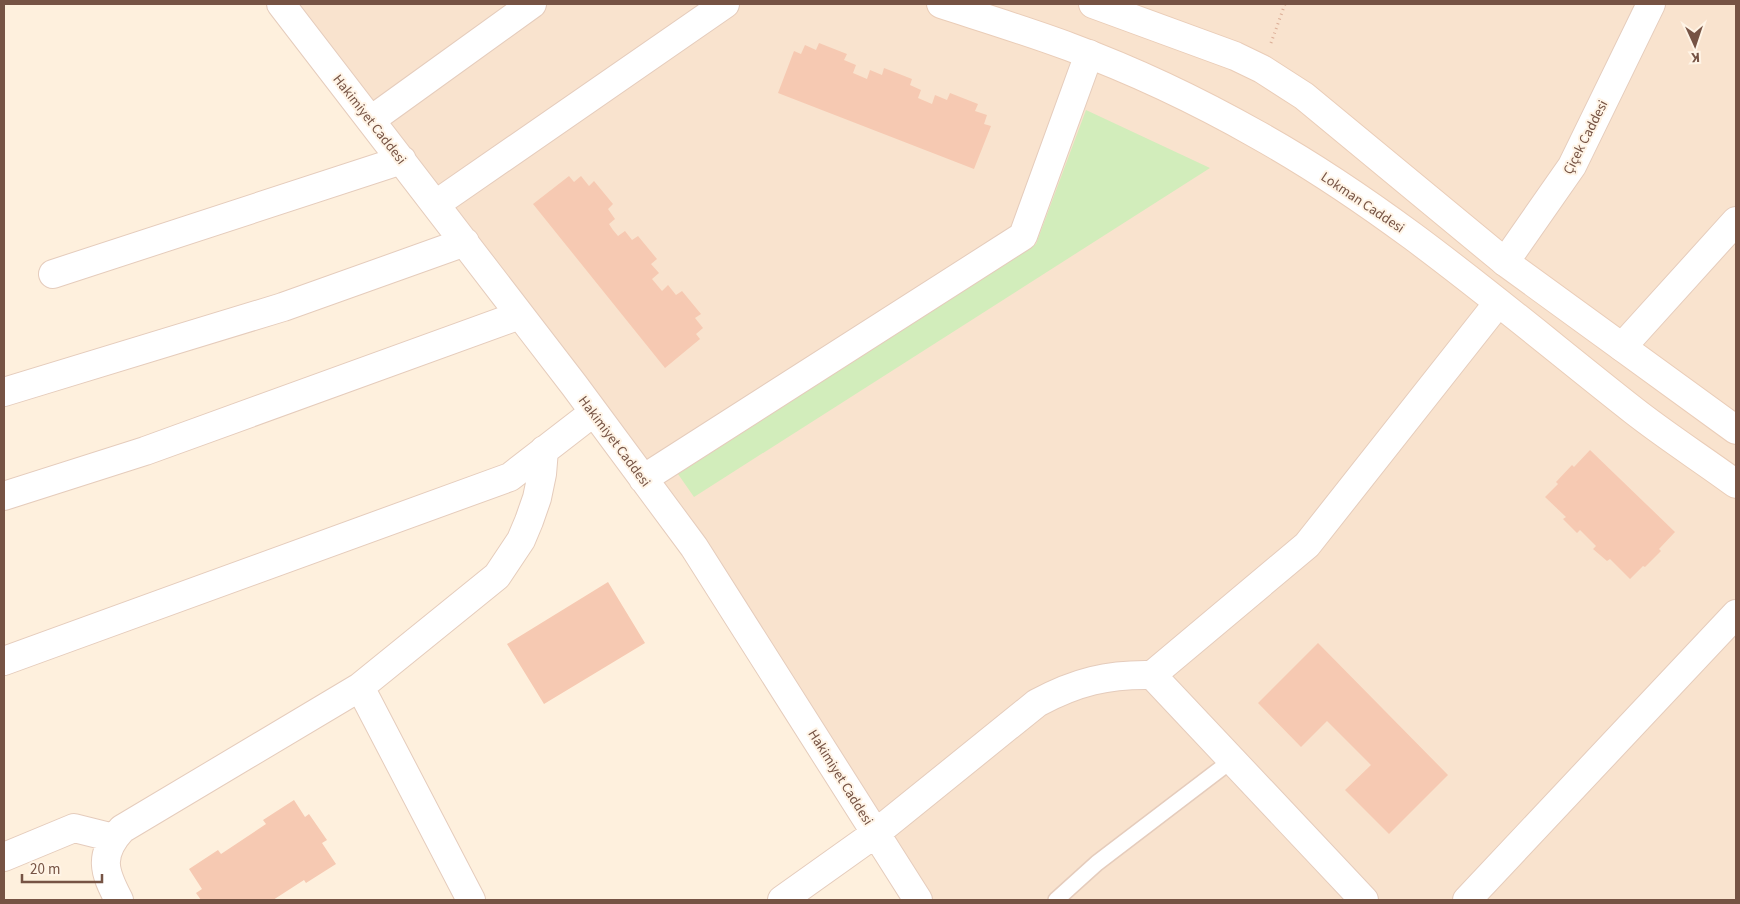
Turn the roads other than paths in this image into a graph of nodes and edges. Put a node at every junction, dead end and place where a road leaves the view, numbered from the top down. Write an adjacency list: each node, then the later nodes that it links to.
1 (281, 4): 8 (street, Hakimiyet Caddesi)
2 (532, 4): 8 (street)
3 (725, 4): 10 (street)
4 (941, 4): 7 (street, Lokman Caddesi)
5 (1093, 4): 13 (street)
6 (1651, 4): 13 (street, Çiçek Caddesi)
7 (1089, 54): 15 (street, Lokman Caddesi); 22 (street)
8 (371, 120): 9 (street, Hakimiyet Caddesi)
9 (402, 160): 10 (street, Hakimiyet Caddesi); 14 (street)
10 (436, 204): 12 (street, Hakimiyet Caddesi)
11 (1736, 221): 17 (street)
12 (465, 242): 16 (street, Hakimiyet Caddesi); 18 (street)
13 (1505, 262): 17 (street)
14 (53, 274)
15 (1498, 303): 23 (street, Lokman Caddesi); 27 (street)
16 (520, 315): 19 (street, Hakimiyet Caddesi); 24 (street)
17 (1622, 347): 20 (street)
18 (4, 392)
19 (594, 412): 21 (street); 22 (street, Hakimiyet Caddesi)
20 (1733, 423)
21 (544, 450): 26 (street); 28 (street)
22 (643, 478): 30 (street, Hakimiyet Caddesi)
23 (1736, 484)
24 (4, 496)
25 (1736, 614): 39 (street)
26 (4, 660)
27 (1152, 675): 29 (street); 30 (street)
28 (360, 687): 31 (street); 34 (street)
29 (1232, 760): 37 (lane); 38 (street)
30 (876, 833): 35 (street); 36 (street, Hakimiyet Caddesi)
31 (114, 838): 32 (street); 33 (street)
32 (4, 857)
33 (119, 900)
34 (472, 900)
35 (782, 900)
36 (918, 900)
37 (1056, 900)
38 (1364, 900)
39 (1467, 900)

